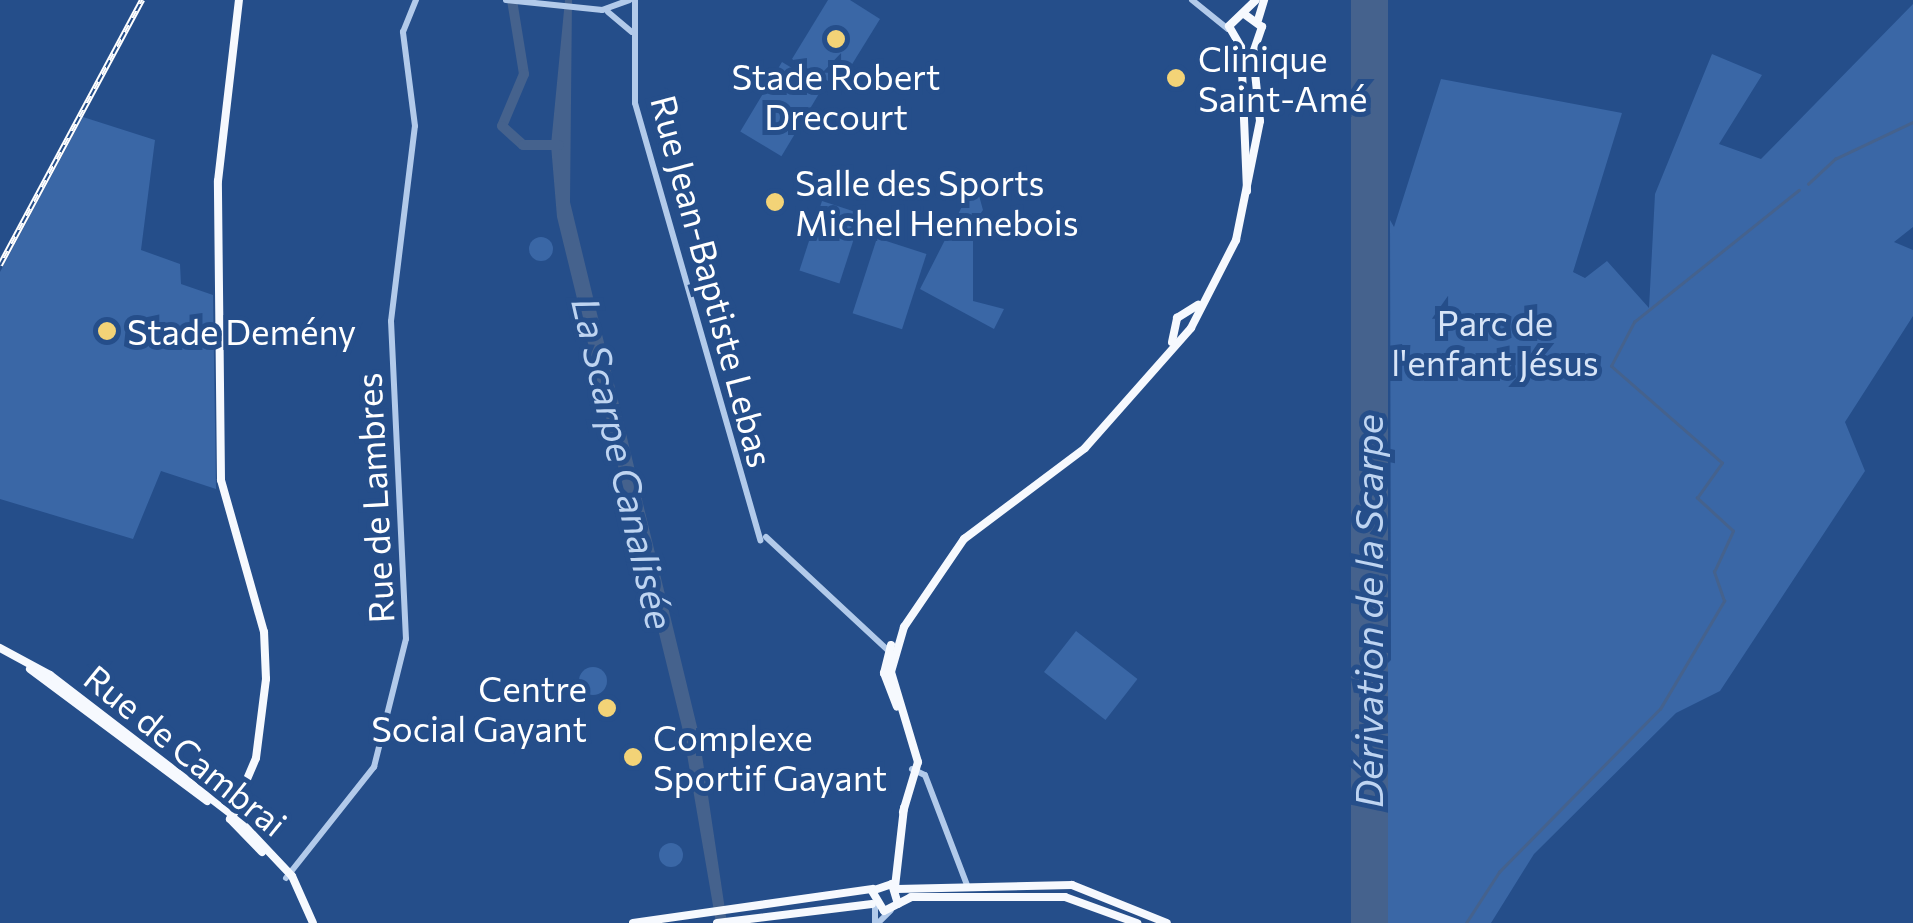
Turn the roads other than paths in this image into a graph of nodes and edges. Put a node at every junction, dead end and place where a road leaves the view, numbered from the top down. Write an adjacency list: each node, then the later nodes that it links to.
1 (240, 0): 25 (main road)
2 (416, 0): 27 (street, Rue de Lambres)
3 (507, 0): 9 (street)
4 (1192, 0): 8 (street)
5 (1256, 0): 10 (main road)
6 (1264, 0): 12 (main road)
7 (630, 5): 9 (street); 11 (street); 11 (street); 14 (street, Rue Jean-Baptiste Lebas)
8 (1202, 6): 10 (street); 13 (street)
9 (602, 10): 11 (street)
10 (1240, 15): 12 (main road); 13 (main road)
11 (622, 19): 14 (street, Rue Jean-Baptiste Lebas)
12 (1258, 20): 15 (main road)
13 (1228, 28): 16 (main road)
14 (634, 39): 23 (street, Rue Jean-Baptiste Lebas)
15 (1255, 44): 16 (main road); 18 (main road)
16 (1240, 47): 17 (main road)
17 (1183, 314): 18 (main road); 19 (main road)
18 (1193, 320): 20 (main road)
19 (1176, 327): 20 (main road); 21 (main road)
20 (1187, 332): 21 (main road)
21 (1160, 360): 23 (main road)
22 (0, 650): 25 (main road, Rue de Cambrai)
23 (890, 652): 24 (main road)
24 (915, 768): 26 (main road); 28 (street)
25 (232, 817): 27 (main road, Rue de Cambrai)
26 (894, 850): 29 (main road); 30 (main road)
27 (288, 876): 34 (main road, Rue de Cambrai)
28 (967, 885): 30 (main road); 40 (main road)
29 (876, 886): 30 (main road); 31 (main road); 33 (main road)
30 (896, 888): 32 (main road)
31 (874, 905): 32 (main road); 37 (main road); 38 (street)
32 (895, 907): 38 (street); 39 (main road)
33 (705, 912): 35 (main road); 36 (street)
34 (313, 921)
35 (633, 923)
36 (698, 923)
37 (717, 923)
38 (876, 923)
39 (1137, 923)
40 (1167, 923)

